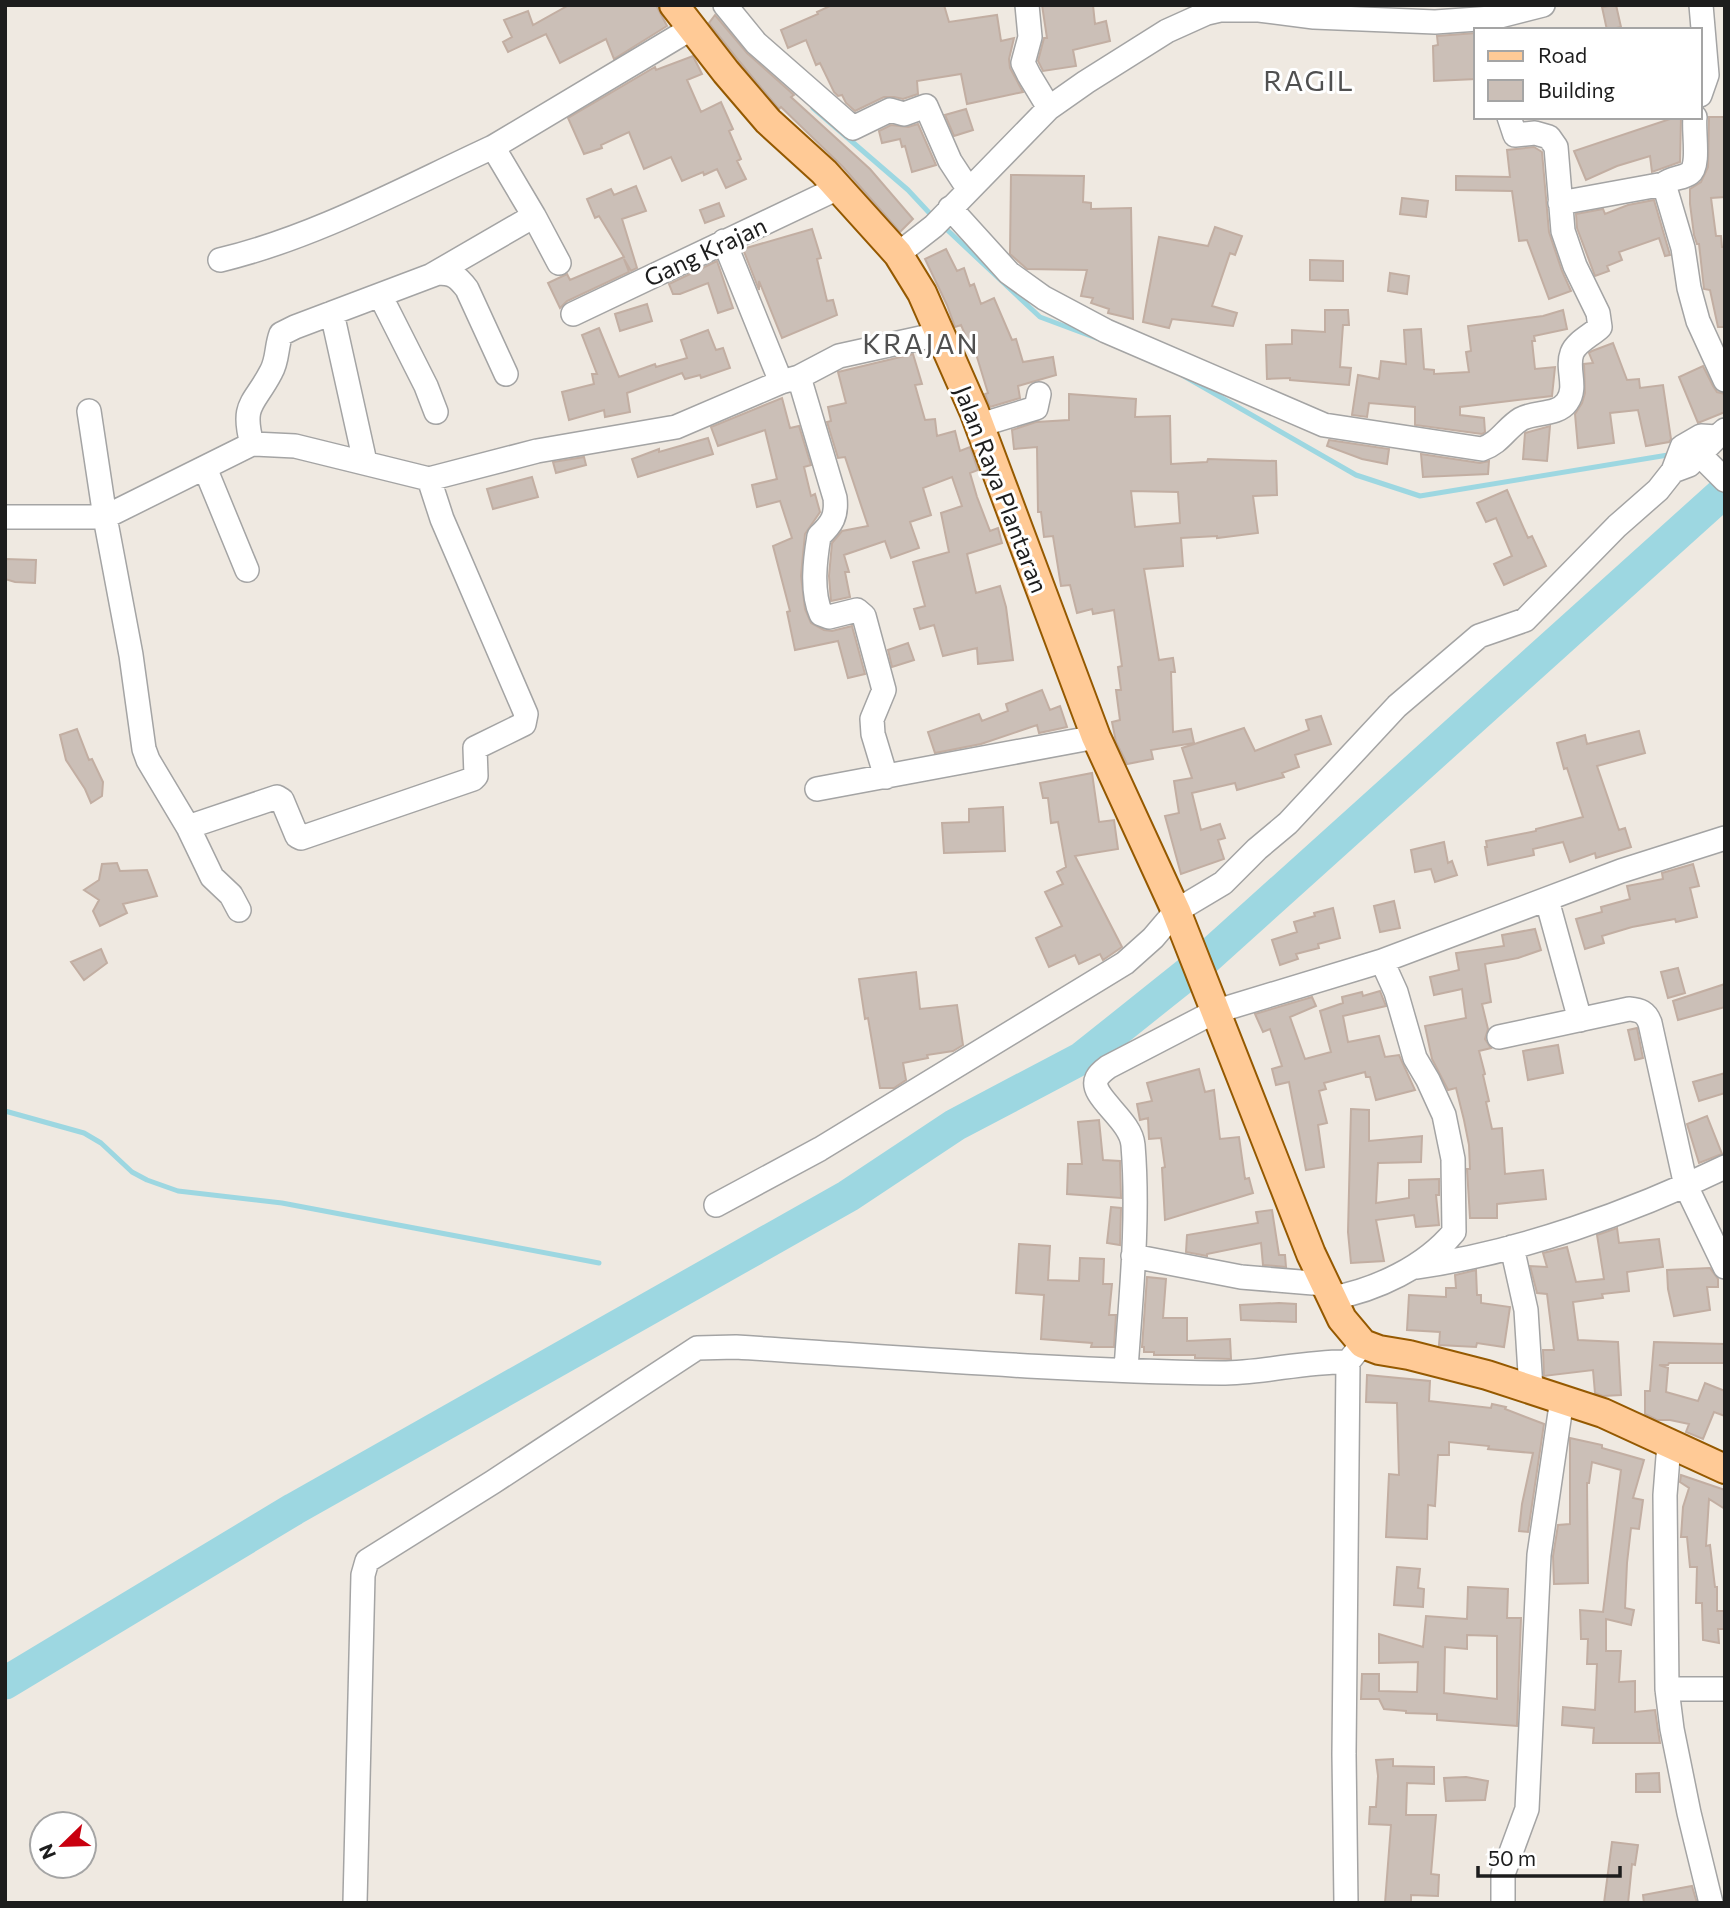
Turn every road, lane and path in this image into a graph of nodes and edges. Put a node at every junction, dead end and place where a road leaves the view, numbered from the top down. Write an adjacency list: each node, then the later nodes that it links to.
1 (674, 5): 7 (main road, Jalan Raya Plantaran)
2 (725, 5): 15 (street)
3 (1027, 5): 9 (street)
4 (1543, 5): 6 (street)
5 (1701, 5): 8 (street)
6 (1493, 24): 9 (street)
7 (692, 28): 12 (street); 14 (main road, Jalan Raya Plantaran)
8 (1711, 82)
9 (1049, 108): 15 (street)
10 (1510, 119): 16 (street)
11 (1695, 119): 13 (street)
12 (493, 147): 17 (street); 21 (street)
13 (1664, 184): 16 (street); 30 (street)
14 (838, 188): 19 (street, Gang Krajan); 20 (main road, Jalan Raya Plantaran)
15 (969, 190): 18 (street)
16 (1560, 203): 18 (street)
17 (534, 216): 22 (street); 23 (street)
18 (944, 216): 20 (street)
19 (724, 241): 26 (street, Gang Krajan); 29 (street)
20 (898, 254): 27 (main road, Jalan Raya Plantaran)
21 (220, 260)
22 (559, 263)
23 (432, 275): 24 (street); 28 (street)
24 (380, 295): 25 (street); 33 (street)
25 (332, 313): 35 (street); 37 (street)
26 (573, 314)
27 (939, 334): 29 (street); 34 (main road, Jalan Raya Plantaran)
28 (506, 374)
29 (790, 380): 39 (street); 45 (street)
30 (1725, 380)
31 (1039, 394): 34 (street)
32 (89, 411): 42 (street)
33 (436, 412)
34 (979, 425): 44 (main road, Jalan Raya Plantaran)
35 (251, 444): 37 (street); 38 (street)
36 (1699, 451): 40 (street); 51 (street)
37 (365, 462): 39 (street)
38 (205, 468): 42 (street); 43 (street)
39 (429, 480): 47 (street)
40 (1725, 481)
41 (5, 517): 42 (street)
42 (105, 517): 47 (street)
43 (247, 570)
44 (1096, 737): 45 (street); 51 (main road, Jalan Raya Plantaran)
45 (886, 777): 46 (street)
46 (817, 789)
47 (188, 827): 50 (street)
48 (1725, 838): 49 (street)
49 (1548, 900): 52 (street); 54 (street)
50 (239, 910)
51 (1178, 916): 53 (main road, Jalan Raya Plantaran); 58 (street)
52 (1382, 961): 53 (street); 62 (street)
53 (1212, 1006): 60 (street); 63 (main road, Jalan Raya Plantaran)
54 (1580, 1020): 55 (street); 57 (street)
55 (1499, 1037)
56 (1725, 1167): 57 (street)
57 (1686, 1186): 59 (street); 61 (street)
58 (716, 1205)
59 (1512, 1247): 62 (street); 66 (street)
60 (1133, 1256): 63 (street); 65 (street)
61 (1725, 1267)
62 (1409, 1268): 63 (street)
63 (1329, 1291): 64 (main road, Jalan Raya Plantaran)
64 (1356, 1353): 65 (street); 66 (main road); 73 (street)
65 (1126, 1369): 72 (street)
66 (1531, 1389): 67 (main road)
67 (1562, 1399): 68 (main road); 74 (street)
68 (1669, 1444): 69 (main road); 70 (street)
69 (1725, 1469)
70 (1667, 1689): 71 (street); 75 (street)
71 (1725, 1689)
72 (355, 1903)
73 (1346, 1903)
74 (1503, 1903)
75 (1711, 1903)

